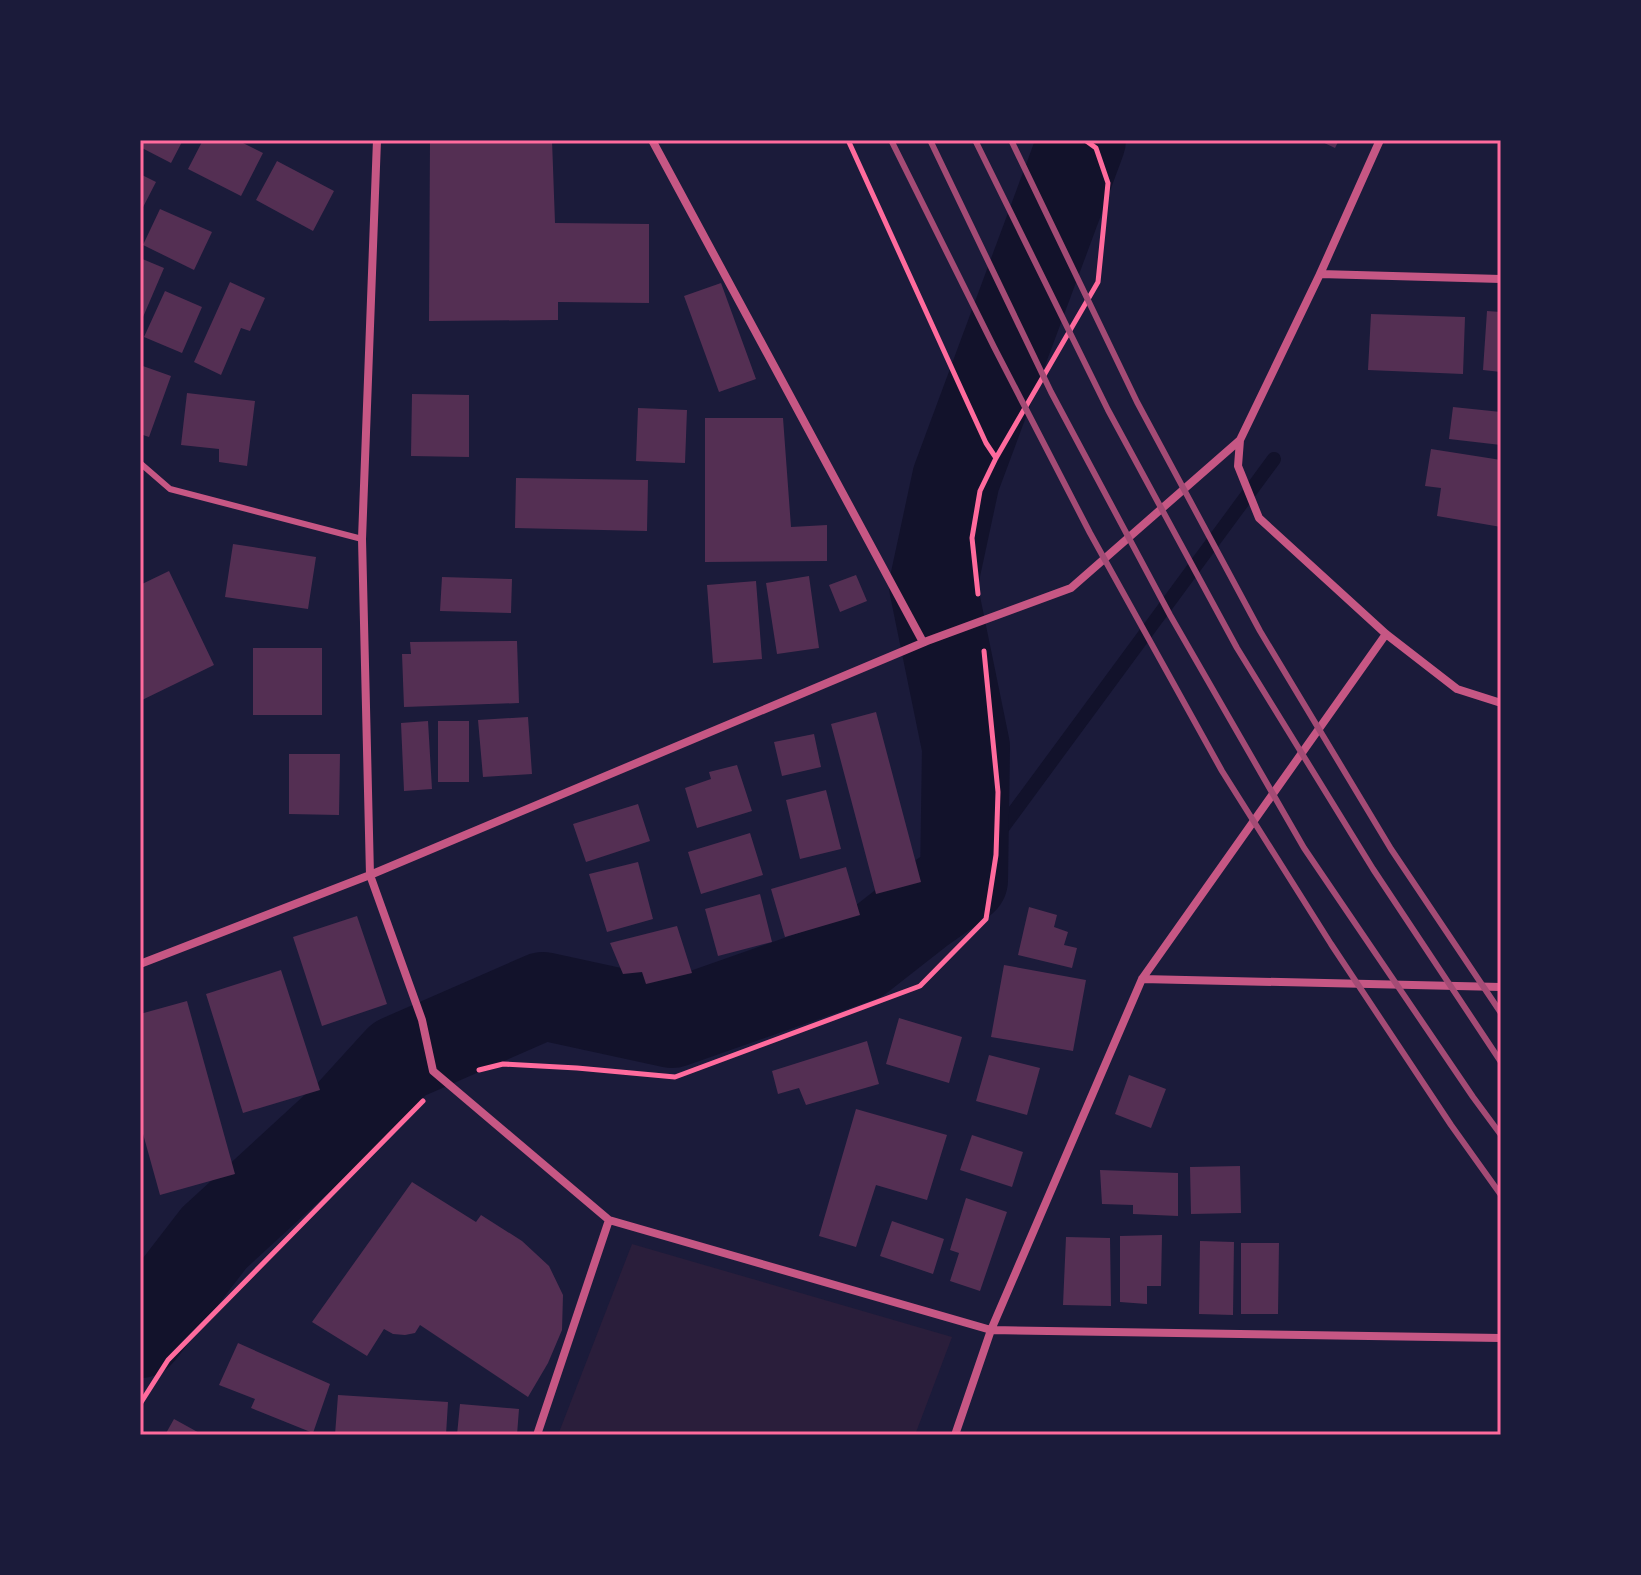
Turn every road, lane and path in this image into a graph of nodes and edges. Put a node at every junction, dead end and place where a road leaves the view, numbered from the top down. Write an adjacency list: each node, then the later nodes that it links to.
1 (377, 140): 11 (street)
2 (652, 140): 14 (street)
3 (848, 140): 9 (path)
4 (1085, 140): 9 (path)
5 (1380, 140): 6 (street)
6 (1320, 274): 7 (street); 8 (street)
7 (1501, 279)
8 (1240, 440): 12 (street); 13 (street)
9 (996, 458): 12 (path)
10 (140, 463): 11 (lane)
11 (362, 539): 16 (street)
12 (979, 622): 14 (street); 20 (path)
13 (1386, 634): 15 (street); 18 (street)
14 (925, 641): 16 (street)
15 (1501, 703)
16 (370, 875): 17 (street); 20 (street)
17 (140, 964)
18 (1142, 979): 19 (street); 22 (street)
19 (1501, 987)
20 (444, 1080): 21 (street); 24 (path)
21 (609, 1220): 22 (street); 25 (street)
22 (991, 1330): 23 (street); 26 (street)
23 (1501, 1338)
24 (140, 1404)
25 (537, 1435)
26 (955, 1435)

